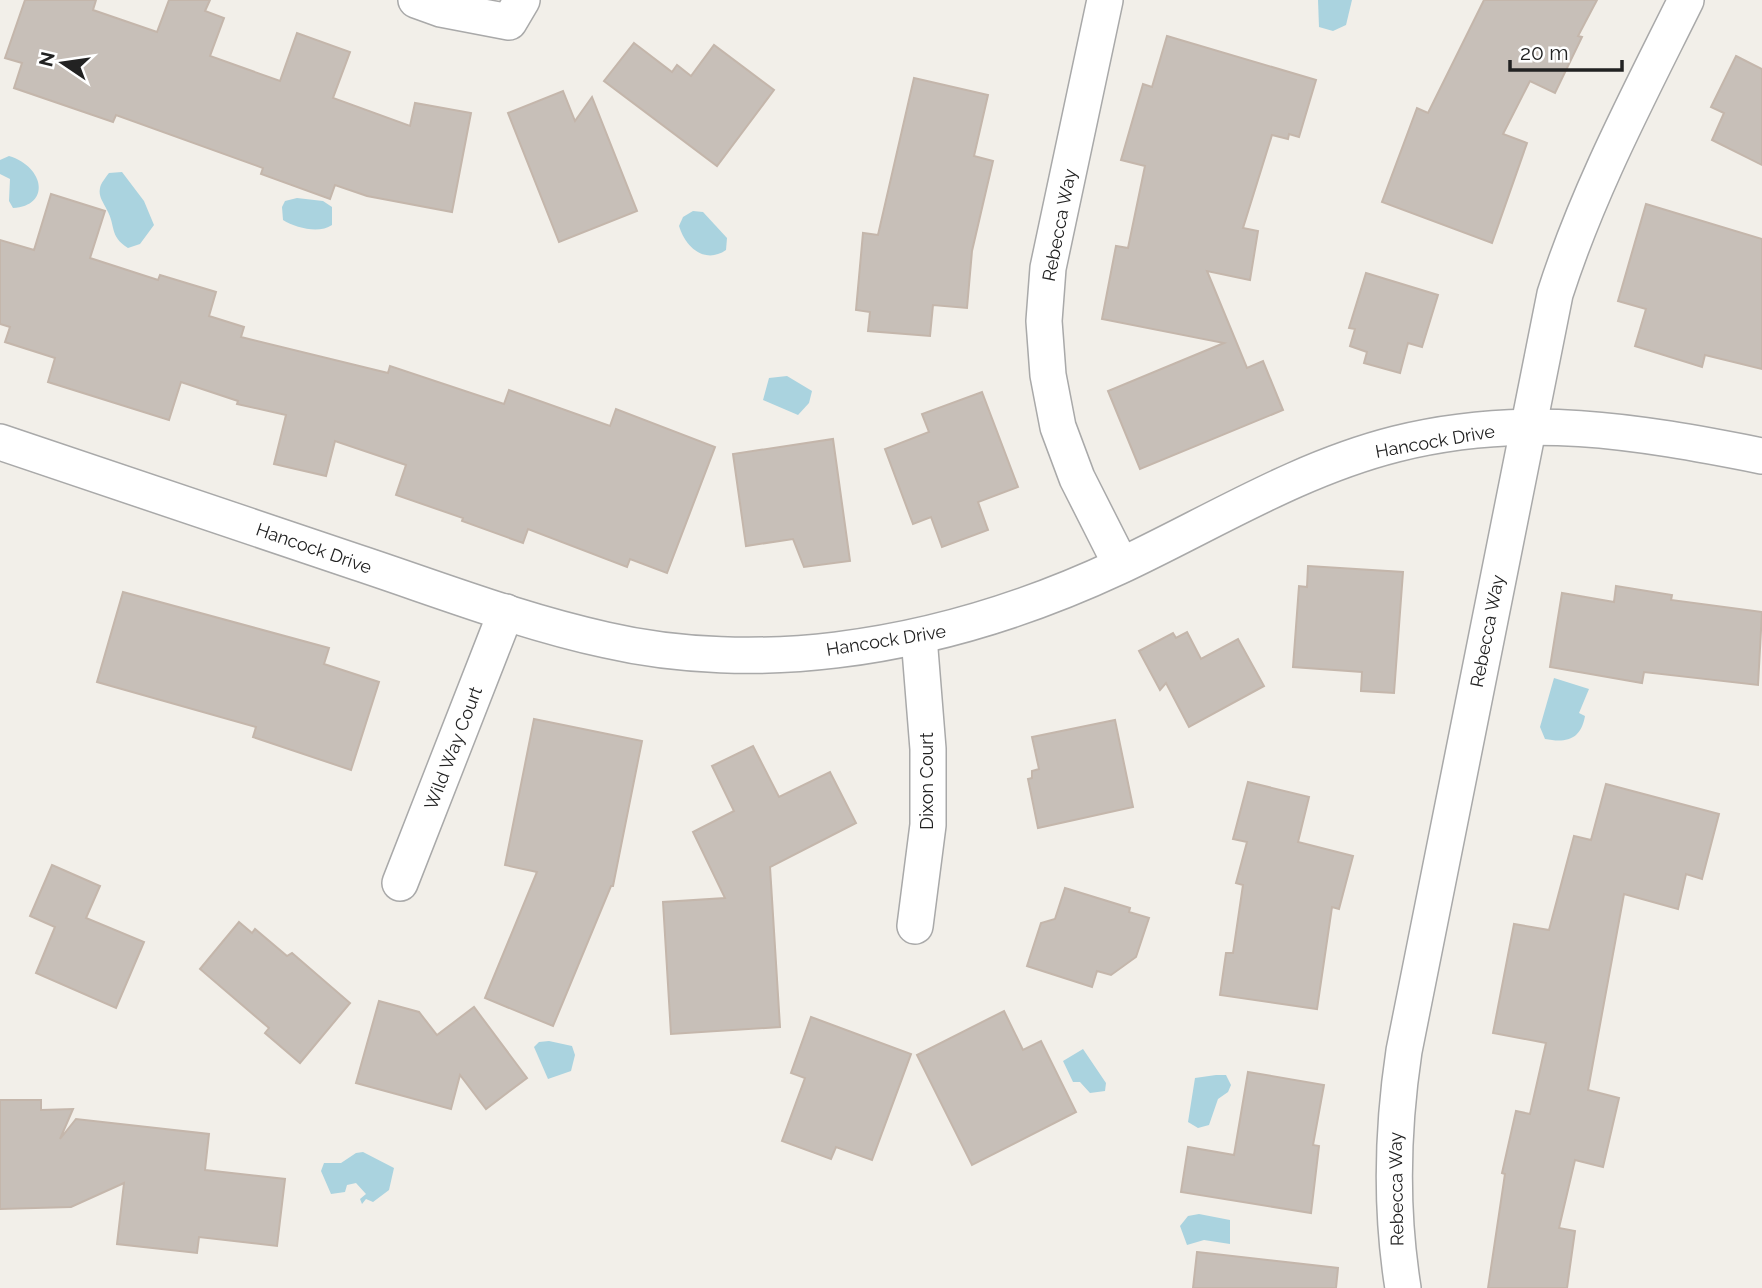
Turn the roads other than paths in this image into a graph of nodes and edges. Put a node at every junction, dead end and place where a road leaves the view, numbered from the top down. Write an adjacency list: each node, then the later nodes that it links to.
1 (416, 0): 2 (street)
2 (522, 0)
3 (1105, 0): 8 (street, Rebecca Way)
4 (1686, 0): 5 (street, Rebecca Way)
5 (1528, 426): 7 (street, Hancock Drive); 8 (street, Hancock Drive); 13 (street, Rebecca Way)
6 (0, 442): 9 (street, Hancock Drive)
7 (1762, 456)
8 (1121, 565): 10 (street, Hancock Drive)
9 (506, 612): 10 (street, Hancock Drive); 11 (street, Wild Way Court)
10 (919, 637): 12 (street, Dixon Court)
11 (400, 883)
12 (915, 926)
13 (1403, 1288)

